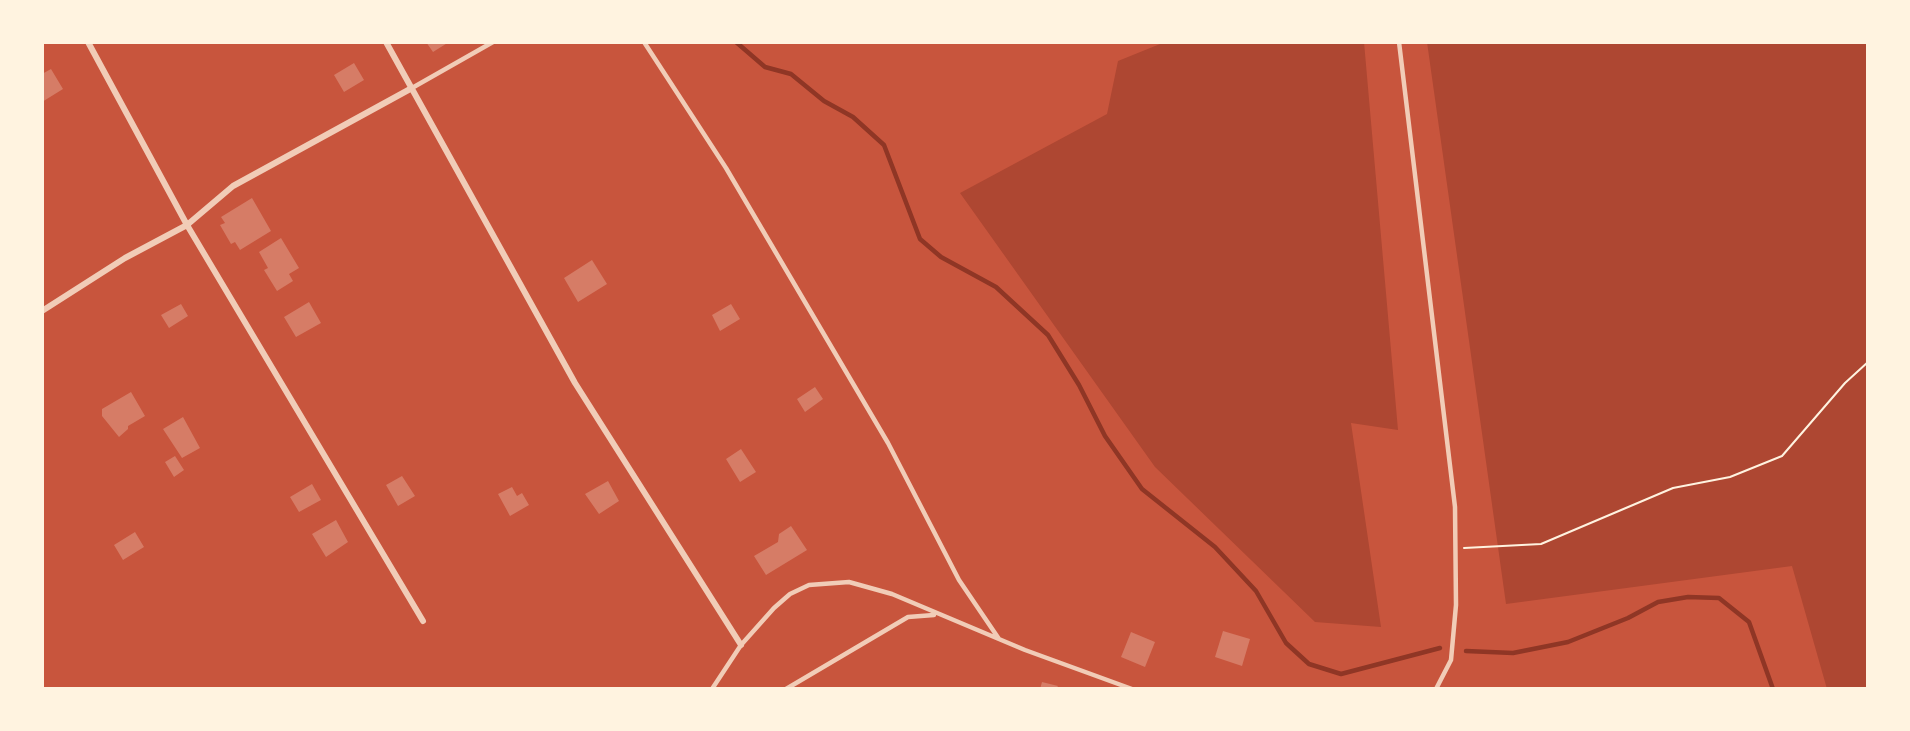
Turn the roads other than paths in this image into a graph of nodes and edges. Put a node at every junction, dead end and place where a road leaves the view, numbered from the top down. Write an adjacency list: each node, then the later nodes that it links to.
1 (88, 42): 7 (street)
2 (386, 42): 6 (street)
3 (493, 42): 6 (lane)
4 (644, 42): 11 (lane)
5 (1399, 42): 16 (lane)
6 (412, 88): 7 (street); 12 (street)
7 (187, 225): 8 (street); 10 (street)
8 (42, 311)
9 (940, 615): 11 (lane); 12 (lane); 14 (lane)
10 (423, 621)
11 (999, 639): 15 (lane)
12 (741, 645): 13 (lane)
13 (712, 689)
14 (786, 689)
15 (1132, 689)
16 (1436, 689)

